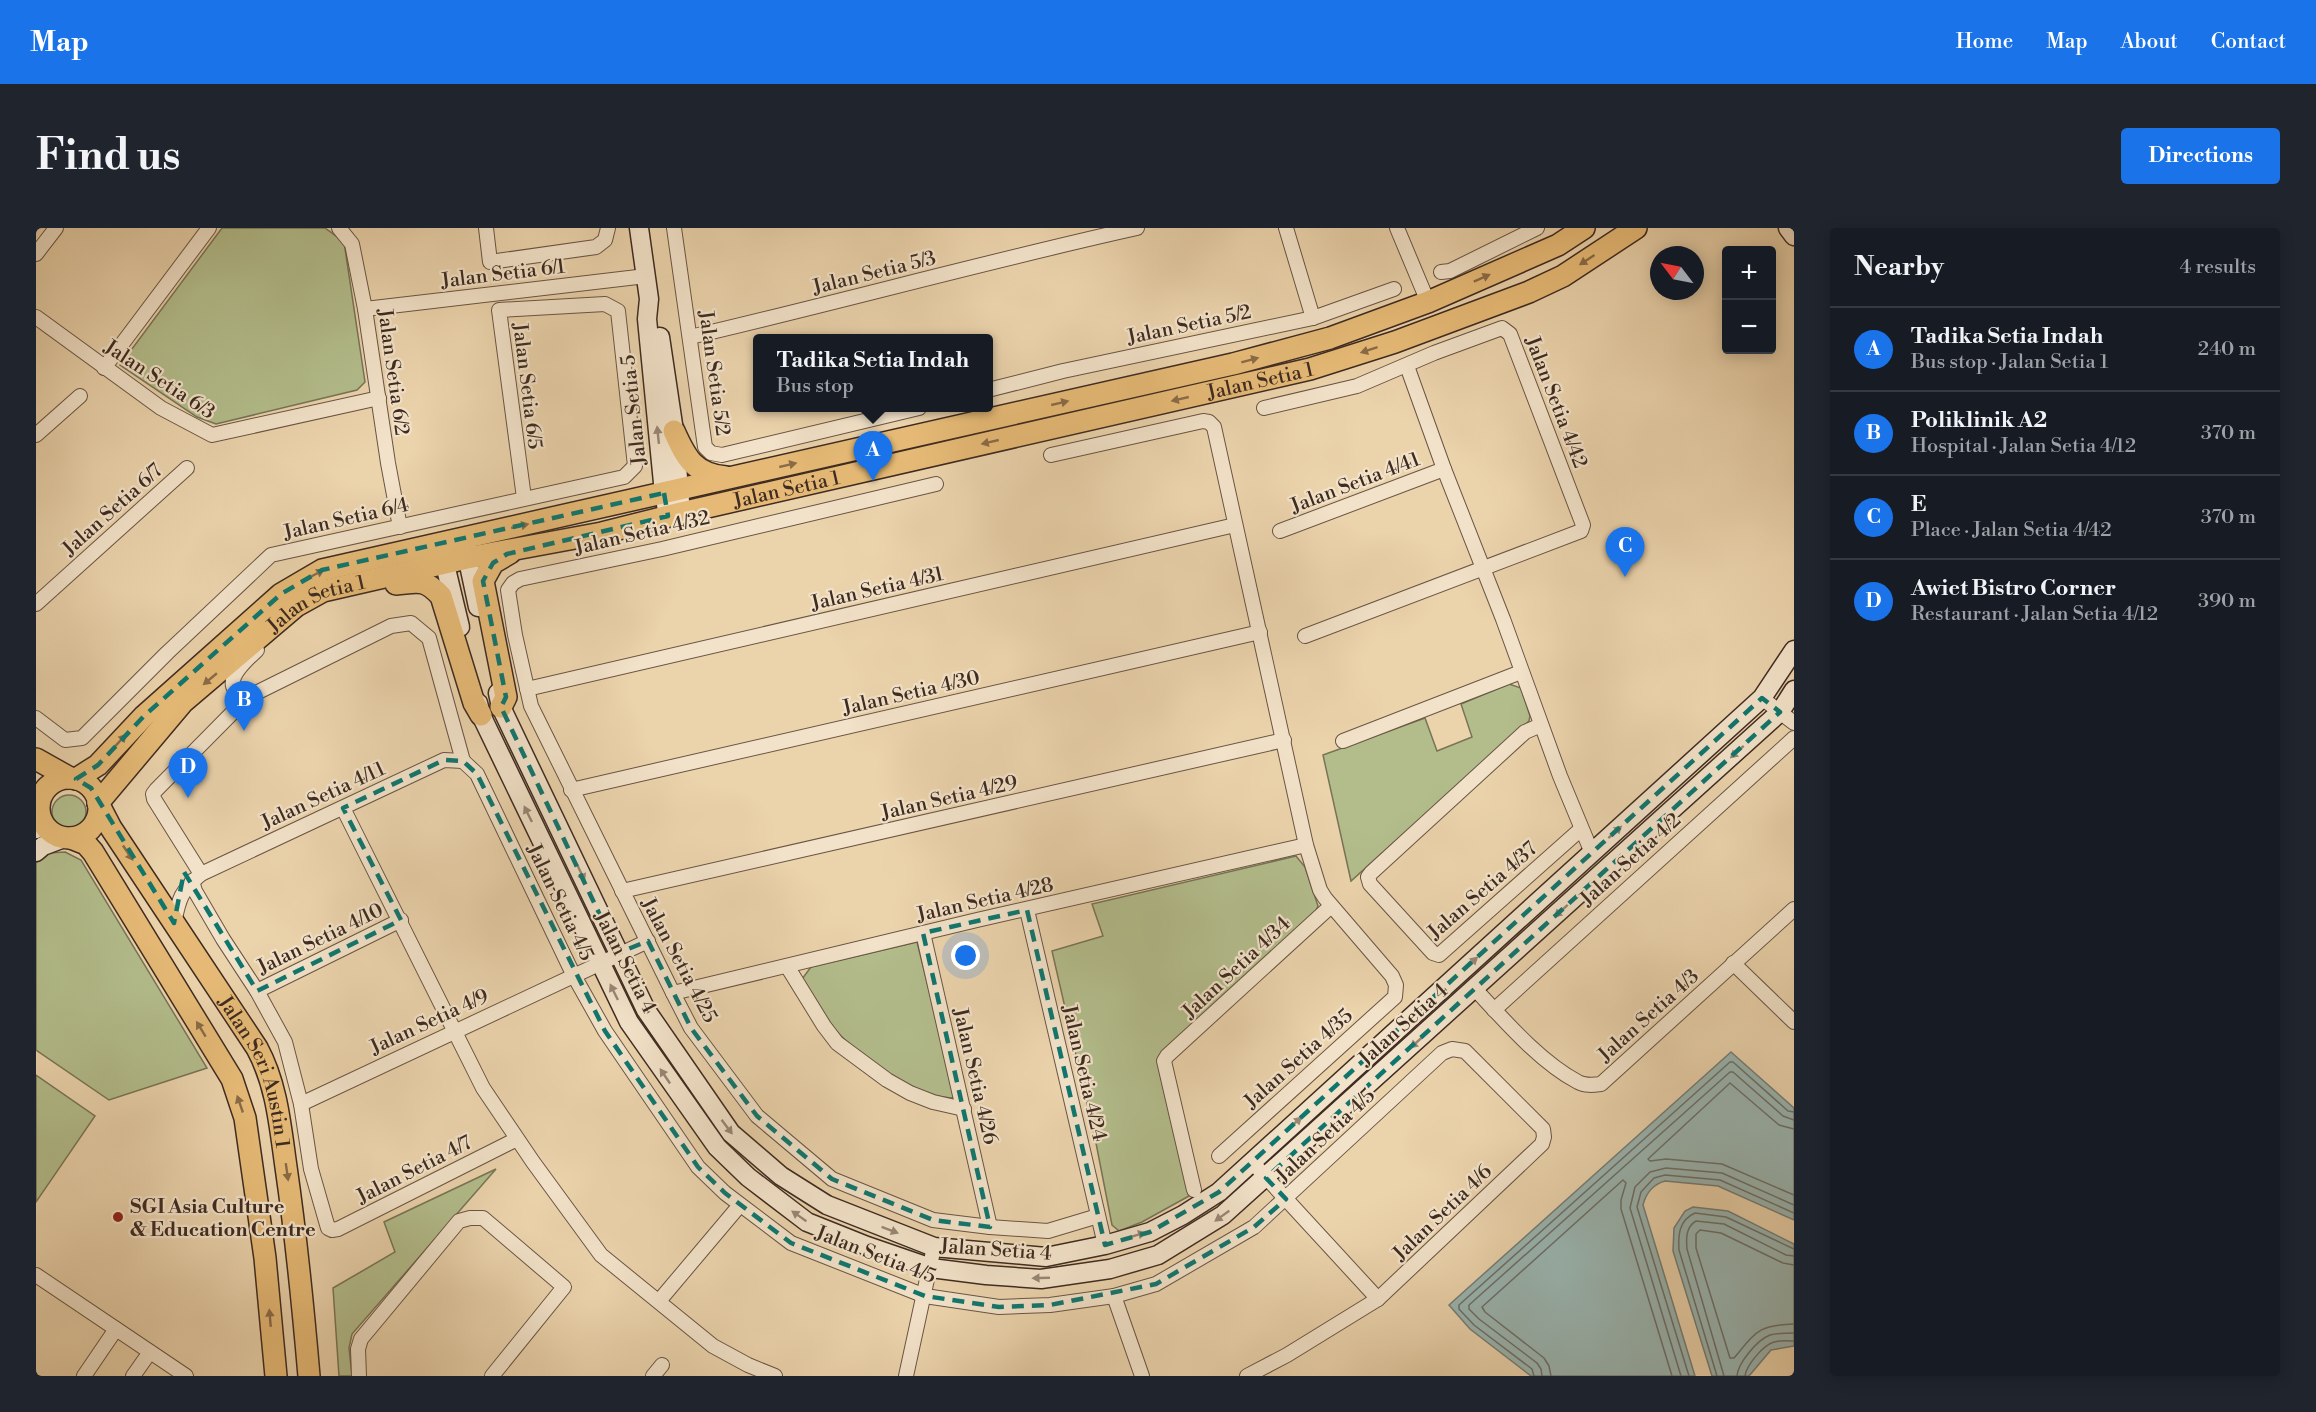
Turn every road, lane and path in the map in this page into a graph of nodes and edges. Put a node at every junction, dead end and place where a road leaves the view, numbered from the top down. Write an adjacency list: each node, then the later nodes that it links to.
1 (56, 228): 16 (street)
2 (209, 228): 29 (street)
3 (339, 228): 23 (street, Jalan Setia 6/2)
4 (486, 228): 14 (street)
5 (639, 228): 18 (street, Jalan Setia 5)
6 (674, 228): 26 (street, Jalan Setia 5/2)
7 (1137, 228): 26 (street, Jalan Setia 5/3)
8 (1286, 228): 25 (street)
9 (1397, 228): 21 (street)
10 (1537, 228): 17 (street)
11 (1584, 228): 21 (main road, Jalan Setia 1, one-way to 11)
12 (1636, 228): 22 (main road, Jalan Setia 1, one-way to 22)
13 (1788, 228): 15 (street)
14 (607, 234)
15 (1794, 236)
16 (36, 254)
17 (1441, 272)
18 (646, 276): 20 (street, Jalan Setia 5); 23 (street, Jalan Setia 6/1)
19 (1394, 289): 25 (street, Jalan Setia 5/2)
20 (649, 298): 35 (street, Jalan Setia 5); 43 (street, Jalan Setia 5, one-way to 20)
21 (1428, 302): 22 (main road); 27 (main road); 41 (main road, Jalan Setia 1, one-way to 21)
22 (1487, 307): 27 (main road, Jalan Setia 1)
23 (365, 309): 32 (street, Jalan Setia 6/2)
24 (36, 317): 29 (street, Jalan Setia 6/3)
25 (1313, 318): 30 (street, Jalan Setia 5/2)
26 (690, 337): 34 (street, Jalan Setia 5/2)
27 (1395, 342): 45 (main road, Jalan Setia 1, one-way to 45)
28 (1407, 366): 33 (street, Jalan Setia 4/42); 39 (street); 52 (street, Jalan Setia 4/42)
29 (104, 368): 32 (street, Jalan Setia 6/3)
30 (993, 389)
31 (80, 396): 36 (street)
32 (379, 398): 47 (street, Jalan Setia 6/2)
33 (1264, 408)
34 (902, 412)
35 (674, 431): 41 (main road); 43 (street, Jalan Setia 5)
36 (36, 435)
37 (1051, 455): 46 (street)
38 (187, 468): 55 (street, Jalan Setia 6/7)
39 (1444, 469): 48 (street, Jalan Setia 4/41); 52 (street)
40 (631, 471): 44 (street, Jalan Setia 6/4); 44 (street, Jalan Setia 6/5)
41 (731, 478): 43 (main road, Jalan Setia 1)
42 (936, 484): 54 (street, Jalan Setia 4/32)
43 (671, 492): 45 (street, Jalan Setia 5); 50 (main road, Jalan Setia 1, one-way to 43)
44 (524, 498): 47 (street, Jalan Setia 6/4)
45 (675, 514): 49 (main road, Jalan Setia 1)
46 (1235, 525): 57 (street); 61 (street, Jalan Setia 4/31)
47 (400, 527): 67 (street, Jalan Setia 6/4)
48 (1280, 531)
49 (602, 533): 50 (main road, Jalan Setia 1); 65 (main road)
50 (465, 548): 51 (main road, Jalan Setia 1); 65 (street, Jalan Setia 4)
51 (443, 553): 53 (main road, Jalan Setia 1); 66 (street, Jalan Setia 4); 75 (main road, Jalan Setia 1, one-way to 51)
52 (1483, 566): 58 (street); 60 (street)
53 (323, 591): 56 (main road, Jalan Setia 1); 66 (main road)
54 (507, 597): 61 (street, Jalan Setia 4/25)
55 (36, 604)
56 (284, 616): 64 (street); 77 (main road, Jalan Setia 1, one-way to 77)
57 (1260, 632): 71 (street); 76 (street, Jalan Setia 4/30)
58 (1305, 636)
59 (1794, 650): 63 (street, Jalan Setia 4)
60 (1521, 672): 69 (street); 72 (street)
61 (527, 689): 76 (street, Jalan Setia 4/25)
62 (1794, 690): 68 (street, Jalan Setia 4)
63 (1762, 698): 68 (street); 84 (street, Jalan Setia 4, one-way to 63)
64 (243, 703): 74 (street); 85 (street)
65 (501, 707): 94 (street, Jalan Setia 4, one-way to 94)
66 (481, 716): 95 (street, Jalan Setia 4, one-way to 66)
67 (36, 718)
68 (1787, 718): 99 (street, Jalan Setia 4, one-way to 99)
69 (1541, 725): 80 (street); 80 (street, Jalan Setia 4/37)
70 (1794, 738): 102 (street, Jalan Setia 4/2)
71 (1284, 740): 82 (street); 86 (street, Jalan Setia 4/29)
72 (1343, 741)
73 (36, 759): 75 (main road)
74 (463, 761): 78 (street, Jalan Setia 4/11); 98 (street, Jalan Setia 4/5)
75 (73, 779): 77 (main road); 79 (main road)
76 (571, 790): 86 (street, Jalan Setia 4/25)
77 (98, 803): 81 (main road); 91 (main road, Jalan Seri Austin 1, one-way to 91)
78 (343, 808): 85 (street, Jalan Setia 4/11); 90 (street)
79 (38, 816): 81 (main road)
80 (1581, 829): 84 (street)
81 (68, 838): 83 (street); 131 (main road, Jalan Seri Austin 1, one-way to 81)
82 (1306, 845): 87 (street); 89 (street, Jalan Setia 4/28)
83 (36, 852)
84 (1592, 853): 110 (street, Jalan Setia 4, one-way to 84)
85 (192, 882): 91 (street); 100 (street)
86 (622, 891): 93 (street, Jalan Setia 4/25)
87 (1331, 906): 109 (street, Jalan Setia 4/35); 112 (street, Jalan Setia 4/34)
88 (1794, 909): 96 (street, Jalan Setia 4/3)
89 (1027, 910): 92 (street, Jalan Setia 4/28); 115 (street, Jalan Setia 4/24)
90 (401, 920): 100 (street, Jalan Setia 4/10); 104 (street)
91 (174, 923): 132 (main road, Jalan Seri Austin 1, one-way to 132)
92 (923, 933): 97 (street, Jalan Setia 4/28); 107 (street, Jalan Setia 4/26)
93 (648, 941): 94 (street, Jalan Setia 4/9); 101 (street, Jalan Setia 4/25)
94 (618, 953): 95 (street, Jalan Setia 4/9); 118 (street, Jalan Setia 4, one-way to 118)
95 (600, 962): 98 (street, Jalan Setia 4/9); 119 (street, Jalan Setia 4, one-way to 95)
96 (1733, 963): 102 (street, Jalan Setia 4/3); 103 (street)
97 (787, 966): 101 (street, Jalan Setia 4/28); 107 (street)
98 (573, 974): 104 (street, Jalan Setia 4/9); 114 (street, Jalan Setia 4/5)
99 (1475, 989): 102 (street, Jalan Setia 4/3); 111 (street, Jalan Setia 4, one-way to 111)
100 (257, 991): 106 (street)
101 (673, 993): 116 (street, Jalan Setia 4/25)
102 (1494, 1010)
103 (1794, 1022)
104 (456, 1030): 106 (street, Jalan Setia 4/9); 108 (street)
105 (1452, 1049): 113 (street, Jalan Setia 4/5); 123 (street, Jalan Setia 4/6)
106 (301, 1104): 108 (street, Jalan Setia 4/7)
107 (964, 1109): 116 (street, Jalan Setia 4/26)
108 (517, 1138): 124 (street)
109 (1219, 1156)
110 (1252, 1162): 111 (street); 117 (street, Jalan Setia 4, one-way to 110)
111 (1266, 1178): 113 (street); 119 (street, Jalan Setia 4, one-way to 119)
112 (1194, 1190)
113 (1286, 1199): 122 (street, Jalan Setia 4/5); 123 (street)
114 (740, 1205): 121 (street, Jalan Setia 4/5); 124 (street)
115 (1098, 1216): 116 (street, Jalan Setia 4/25); 117 (street, Jalan Setia 4/24)
116 (990, 1227)
117 (1105, 1245): 118 (street, Jalan Setia 4)
118 (934, 1247): 119 (street)
119 (931, 1268): 121 (street)
120 (36, 1275): 125 (street)
121 (925, 1296): 122 (street, Jalan Setia 4/5); 137 (street)
122 (1114, 1296): 138 (street)
123 (1378, 1299): 139 (street, Jalan Setia 4/6)
124 (659, 1301): 136 (street)
125 (116, 1329): 126 (street); 128 (street)
126 (150, 1352): 129 (street); 130 (street)
127 (662, 1365): 135 (street)
128 (84, 1376)
129 (134, 1376)
130 (186, 1376)
131 (276, 1376)
132 (309, 1376)
133 (359, 1376): 134 (street)
134 (492, 1376)
135 (653, 1376)
136 (775, 1376)
137 (906, 1376)
138 (1142, 1376)
139 (1247, 1376)

